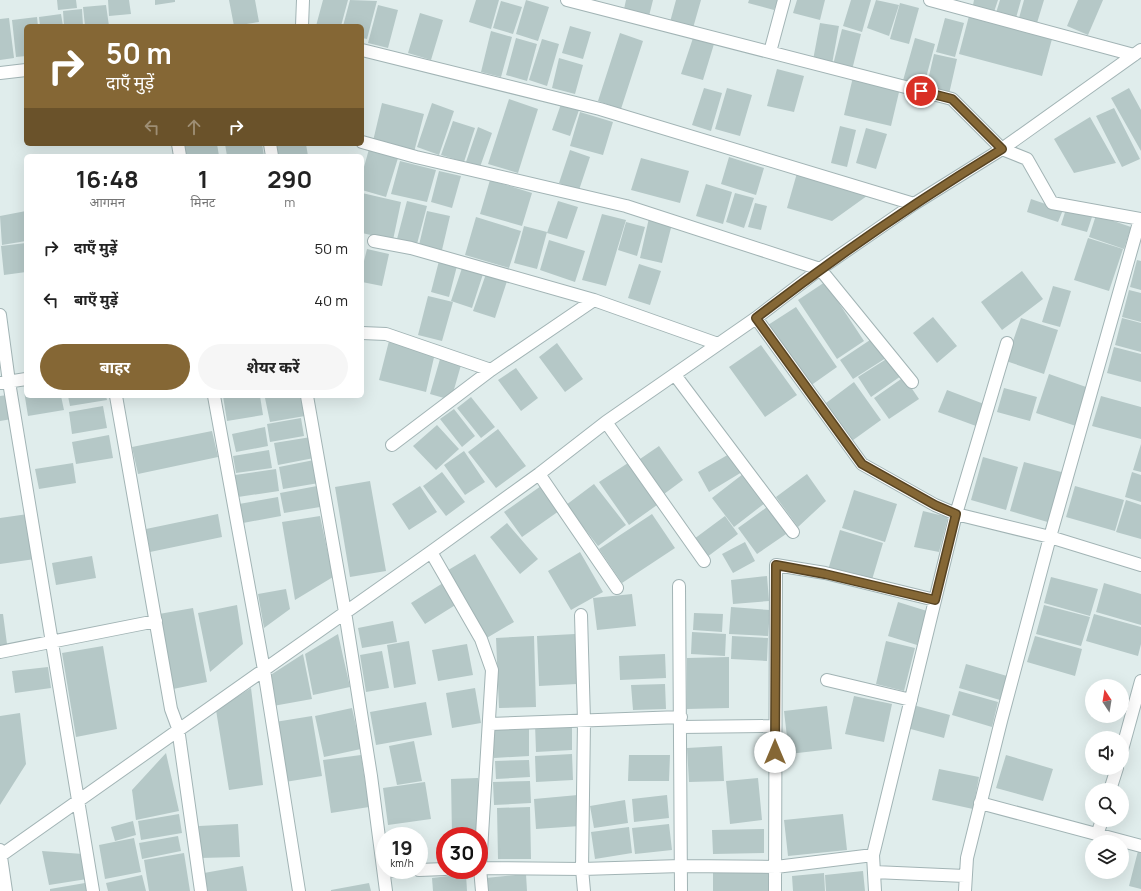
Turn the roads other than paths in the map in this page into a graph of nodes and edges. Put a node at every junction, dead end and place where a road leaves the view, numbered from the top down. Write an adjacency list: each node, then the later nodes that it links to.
1 (303, 0): 5 (street)
2 (567, 0): 7 (street)
3 (784, 0): 7 (street)
4 (930, 0): 8 (street)
5 (302, 24)
6 (364, 50): 13 (street)
7 (770, 52): 12 (street)
8 (1138, 53): 12 (street)
9 (24, 70): 10 (street)
10 (0, 73)
11 (364, 143): 16 (street)
12 (1002, 149): 13 (street); 14 (street)
13 (914, 204): 16 (street)
14 (1140, 219): 36 (street)
15 (374, 241): 17 (street)
16 (820, 269): 19 (street); 27 (street)
17 (594, 300): 22 (street); 23 (street)
18 (0, 315): 26 (street)
19 (756, 318): 22 (street); 34 (street)
20 (364, 334): 23 (street)
21 (1007, 343): 34 (street)
22 (718, 344): 24 (street)
23 (491, 370): 32 (street)
24 (675, 375): 31 (street); 35 (street)
25 (24, 379): 26 (street)
26 (5, 382): 46 (street)
27 (912, 382)
28 (116, 398): 45 (street)
29 (214, 398): 48 (street)
30 (307, 398): 43 (street)
31 (606, 422): 33 (street); 38 (street)
32 (392, 445)
33 (539, 474): 37 (street); 41 (street)
34 (956, 514): 36 (street); 42 (street)
35 (793, 532)
36 (1050, 536): 39 (street); 60 (street)
37 (431, 552): 43 (street); 55 (street)
38 (704, 561)
39 (1141, 565)
40 (679, 586): 54 (street)
41 (616, 588)
42 (935, 600): 51 (street); 56 (street)
43 (345, 612): 48 (street); 61 (street)
44 (581, 615): 53 (street)
45 (156, 621): 46 (street); 57 (street)
46 (53, 641): 47 (street); 59 (street)
47 (0, 652)
48 (264, 670): 57 (street); 80 (street)
49 (827, 680): 51 (street)
50 (1141, 681): 52 (street)
51 (911, 700): 68 (street)
52 (1136, 718): 58 (street)
53 (584, 721): 54 (street); 55 (street); 72 (street)
54 (681, 722): 56 (street); 69 (street)
55 (490, 724): 62 (street)
56 (775, 726): 70 (street)
57 (178, 728): 59 (street); 79 (street)
58 (1129, 734)
59 (78, 800): 67 (street); 78 (street)
60 (980, 804): 64 (street); 74 (street)
61 (378, 827)
62 (483, 827)
63 (1100, 827): 64 (street)
64 (1097, 835)
65 (1129, 843): 66 (street)
66 (1141, 846)
67 (0, 854): 77 (street)
68 (873, 855): 70 (street); 73 (street)
69 (682, 866): 70 (street); 72 (street); 84 (street)
70 (776, 867): 85 (street)
71 (488, 868): 72 (street)
72 (582, 869): 83 (street)
73 (874, 872): 74 (street); 86 (street)
74 (964, 876): 87 (street)
75 (385, 879): 81 (street)
76 (481, 879): 82 (street)
77 (6, 891)
78 (93, 891)
79 (201, 891)
80 (299, 891)
81 (386, 891)
82 (482, 891)
83 (584, 891)
84 (681, 891)
85 (775, 891)
86 (875, 891)
87 (964, 891)

